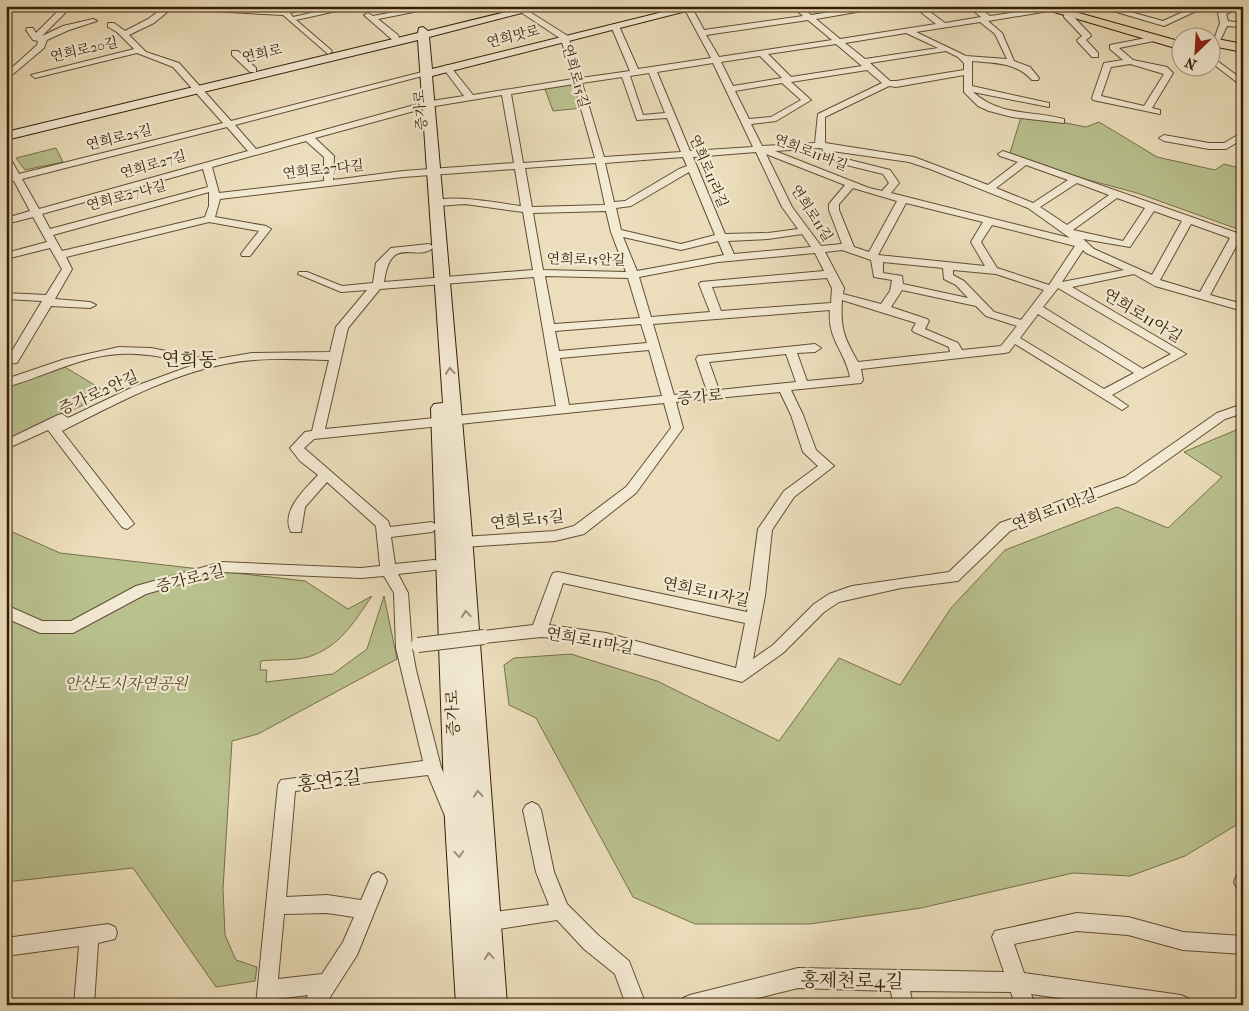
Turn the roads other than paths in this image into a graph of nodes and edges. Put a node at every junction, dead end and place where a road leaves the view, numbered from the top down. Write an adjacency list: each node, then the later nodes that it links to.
1 (68, 6): 37 (street)
2 (309, 6): 18 (street, 연희로20길)
3 (356, 6): 20 (street); 22 (street)
4 (440, 6): 20 (street)
5 (544, 6): 15 (main road, 연희로)
6 (796, 6): 21 (street)
7 (887, 6): 21 (street)
8 (917, 6): 27 (street)
9 (992, 6): 23 (street)
10 (1100, 6): 11 (street)
11 (1203, 6)
12 (170, 7): 18 (street, 연희로20길); 34 (street, 연희로20길)
13 (692, 7): 29 (main road, 연희맛로); 33 (street, 연희로11길)
14 (1042, 7): 17 (main road); 23 (street)
15 (525, 8): 35 (main road, 연희로); 38 (street, 연희로15길)
16 (1229, 8): 19 (street); 25 (street)
17 (1066, 11): 36 (main road); 39 (main road); 51 (street)
18 (286, 12): 22 (street)
19 (1243, 13)
20 (373, 18): 40 (street)
21 (809, 18): 33 (street); 41 (street)
22 (291, 19): 48 (street)
23 (985, 19): 27 (street); 55 (street)
24 (93, 21): 37 (street)
25 (1224, 23): 28 (street); 30 (street)
26 (110, 25): 34 (street, 연희로20길)
27 (943, 25): 32 (street)
28 (1243, 25)
29 (615, 26): 38 (main road, 연희맛로); 62 (street)
30 (1222, 28)
31 (30, 30): 37 (street)
32 (906, 30): 41 (street); 45 (street)
33 (702, 33): 54 (street, 연희로11길)
34 (125, 34): 46 (street, 연희로20길)
35 (418, 34): 40 (main road, 연희로); 65 (main road, 증가로)
36 (1172, 35)
37 (40, 38): 67 (street)
38 (565, 38): 58 (main road, 연희맛로); 70 (street, 연희로15길)
39 (1151, 38): 42 (main road); 56 (street)
40 (396, 39): 48 (main road, 연희로); 73 (main road, 연희로)
41 (838, 41): 50 (street); 57 (street)
42 (1172, 43)
43 (1222, 47): 44 (main road)
44 (1243, 48)
45 (947, 49): 52 (street); 57 (street)
46 (139, 50): 64 (street, 연희로20길); 73 (street, 연희로20길)
47 (1222, 50): 53 (main road)
48 (328, 52): 60 (main road, 연희로)
49 (235, 53): 60 (street)
50 (762, 53): 54 (street); 69 (street)
51 (1093, 53)
52 (964, 58): 55 (street); 63 (street)
53 (1243, 58)
54 (716, 60): 61 (street); 75 (street, 연희로11길)
55 (1008, 62): 68 (street)
56 (1130, 62): 79 (street); 79 (street)
57 (866, 65): 69 (street); 71 (street)
58 (447, 68): 65 (main road, 연희맛로); 77 (street)
59 (1222, 68): 72 (street)
60 (253, 70): 73 (main road, 연희로)
61 (652, 70): 62 (street); 81 (street, 연희로11라길)
62 (635, 72): 66 (street)
63 (967, 72): 71 (street); 74 (street)
64 (36, 74)
65 (422, 74): 78 (main road, 증가로); 85 (street, 연희로25길)
66 (624, 74): 70 (street); 81 (street)
67 (6, 78)
68 (1035, 78)
69 (787, 80): 75 (street); 84 (street)
70 (577, 81): 76 (street); 97 (street, 연희로15길)
71 (888, 83): 91 (street)
72 (1243, 84)
73 (197, 86): 85 (street); 86 (main road, 연희로); 88 (main road, 연희로)
74 (968, 88): 82 (street); 82 (street)
75 (729, 89): 84 (street, 연희로11길)
76 (506, 92): 77 (street, 증가로); 100 (street, 연희로15안길)
77 (470, 97): 78 (street, 증가로)
78 (423, 105): 89 (street, 연희로27길); 102 (main road, 증가로)
79 (1146, 110): 80 (street)
80 (1157, 112)
81 (671, 116): 94 (street, 연희로11라길)
82 (1050, 117): 83 (street)
83 (1061, 121)
84 (746, 122): 92 (street, 연희로11길)
85 (228, 124): 93 (street); 103 (street, 연희로25길)
86 (6, 129)
87 (1243, 135): 90 (street)
88 (6, 136)
89 (308, 137): 93 (street, 연희로27길); 106 (street)
90 (1164, 138)
91 (824, 146): 92 (street); 108 (street); 111 (street)
92 (758, 148): 94 (street); 107 (street, 연희로11바길); 123 (street, 연희로11길)
93 (254, 152): 99 (street, 연희로27길)
94 (686, 154): 97 (street); 101 (street, 연희로11라길)
95 (1003, 154): 98 (street)
96 (6, 158): 103 (street)
97 (600, 160): 100 (street); 114 (street, 연희로15길)
98 (1024, 162): 105 (street); 108 (street)
99 (206, 165): 109 (street); 118 (street, 연희로27길)
100 (519, 167): 102 (street); 117 (street, 연희로15안길)
101 (692, 168): 114 (street); 127 (street, 연희로11라길)
102 (429, 172): 106 (street, 연희로27다길); 113 (main road, 증가로); 131 (main road, 증가로)
103 (17, 178): 104 (street, 연희로25길); 118 (street)
104 (6, 180)
105 (1075, 180): 110 (street); 115 (street)
106 (330, 182): 109 (street, 연희로27다길)
107 (852, 184): 111 (street, 연희로11바길); 132 (street, 연희로11바길)
108 (990, 189): 115 (street)
109 (214, 193): 119 (street); 126 (street, 연희로27나길)
110 (1116, 194): 116 (street); 125 (street)
111 (884, 195): 112 (street, 연희로11바길)
112 (903, 200): 122 (street, 연희로11바길); 137 (street)
113 (436, 203): 117 (street); 147 (main road, 증가로)
114 (610, 207): 117 (street); 124 (street, 연희로15길)
115 (1034, 207): 125 (street)
116 (1151, 207): 120 (street); 125 (street)
117 (527, 210): 143 (street, 연희로15안길)
118 (36, 212): 121 (street, 연희로27길); 126 (street)
119 (209, 219): 134 (street); 135 (street)
120 (1188, 220): 128 (street); 146 (street)
121 (6, 221)
122 (989, 221): 130 (street, 연희로11바길); 140 (street)
123 (804, 231): 127 (street); 133 (street, 연희로11길)
124 (616, 232): 127 (street); 145 (street, 연희로15길)
125 (1070, 232): 130 (street)
126 (47, 233): 129 (street)
127 (722, 238): 138 (street, 연희로11라길)
128 (1239, 238): 152 (street)
129 (53, 244): 135 (street); 136 (street)
130 (1081, 244): 141 (street); 149 (street)
131 (428, 247): 147 (main road, 증가로); 150 (street)
132 (849, 248): 133 (street); 137 (street)
133 (818, 250): 138 (street); 144 (street, 연희로11길)
134 (246, 254)
135 (59, 255): 153 (street)
136 (6, 256)
137 (874, 257): 139 (street); 148 (street)
138 (730, 258): 145 (street)
139 (948, 265): 140 (street); 155 (street)
140 (993, 270): 149 (street)
141 (1136, 271): 146 (street); 149 (street)
142 (303, 274): 150 (street)
143 (539, 274): 145 (street, 연희로15안길); 147 (street); 163 (street, 연희로15안길)
144 (831, 274): 154 (street, 연희로11길); 160 (street)
145 (633, 275): 161 (street, 연희로15길)
146 (1154, 281): 152 (street)
147 (436, 282): 150 (street); 186 (main road, 증가로)
148 (897, 286): 155 (street); 159 (street)
149 (1056, 286): 158 (street); 174 (street, 연희로11아길)
150 (376, 287): 170 (street)
151 (6, 296): 153 (street)
152 (1203, 298): 157 (street)
153 (50, 299): 156 (street); 171 (street)
154 (837, 301): 159 (street); 160 (street); 173 (street, 연희로11길)
155 (980, 304): 162 (street)
156 (90, 305)
157 (1242, 307)
158 (1036, 308): 162 (street); 174 (street)
159 (884, 309): 168 (street)
160 (716, 316): 161 (street)
161 (646, 319): 163 (street); 165 (street, 연희로15길)
162 (1024, 325): 164 (street)
163 (549, 328): 169 (street, 연희로15안길)
164 (1014, 339): 168 (street); 179 (street)
165 (654, 346): 169 (street); 181 (street, 연희로15길)
166 (815, 348): 167 (street)
167 (790, 350): 177 (street); 180 (street)
168 (957, 354): 173 (street)
169 (554, 355): 184 (street, 연희로15안길)
170 (336, 356): 172 (street, 증가로2안길); 187 (street)
171 (6, 360)
172 (212, 363): 176 (street, 증가로2안길); 182 (street, 증가로2안길)
173 (854, 366): 175 (street, 연희로11길)
174 (1143, 374): 179 (street, 연희로11아길)
175 (857, 380): 177 (street, 증가로)
176 (6, 383)
177 (804, 386): 178 (street, 증가로)
178 (784, 388): 180 (street, 증가로); 198 (street, 연희로11자길)
179 (1104, 394): 183 (street)
180 (715, 395): 181 (street, 증가로)
181 (669, 399): 184 (street, 증가로); 194 (street, 연희로15길)
182 (104, 405): 188 (street); 190 (street, 증가로2안길)
183 (1122, 406)
184 (563, 408): 186 (street, 증가로)
185 (1243, 408): 201 (street, 연희로11마길)
186 (447, 420): 187 (street, 증가로); 194 (main road, 증가로); 204 (main road, 증가로)
187 (318, 434): 189 (street)
188 (6, 445)
189 (326, 474): 192 (street); 193 (street)
190 (127, 524)
191 (432, 526): 193 (street)
192 (296, 528)
193 (384, 532): 196 (street)
194 (462, 542): 209 (main road, 증가로, one-way to 194)
195 (434, 565): 196 (street, 증가로2길)
196 (388, 570): 197 (street, 증가로2길); 200 (street)
197 (6, 611)
198 (754, 618): 199 (street, 연희로11자길); 201 (street)
199 (539, 630): 200 (street, 연희로11마길, bridge); 201 (street, 연희로11마길)
200 (411, 647): 202 (street)
201 (742, 676)
202 (433, 767): 204 (street); 206 (street, 홍연2길)
203 (532, 810): 208 (street)
204 (457, 826): 220 (main road, 증가로, one-way to 220)
205 (378, 881): 207 (street)
206 (275, 906): 207 (street); 217 (street, 홍연2길)
207 (366, 910): 216 (street)
208 (560, 910): 209 (street); 222 (street)
209 (486, 922): 221 (main road, 증가로, one-way to 209)
210 (108, 933): 211 (street)
211 (89, 936): 213 (street); 218 (street)
212 (1243, 945): 215 (street)
213 (6, 947)
214 (899, 982): 215 (street, 홍제천로4길); 223 (street, 홍제천로4길); 224 (street)
215 (1017, 982): 225 (street); 226 (street, 홍제천로4길)
216 (328, 983): 217 (street); 219 (street)
217 (266, 997)
218 (84, 1005)
219 (314, 1005)
220 (470, 1005)
221 (493, 1005)
222 (636, 1005)
223 (690, 1005)
224 (903, 1005)
225 (1025, 1005)
226 (1181, 1005)

